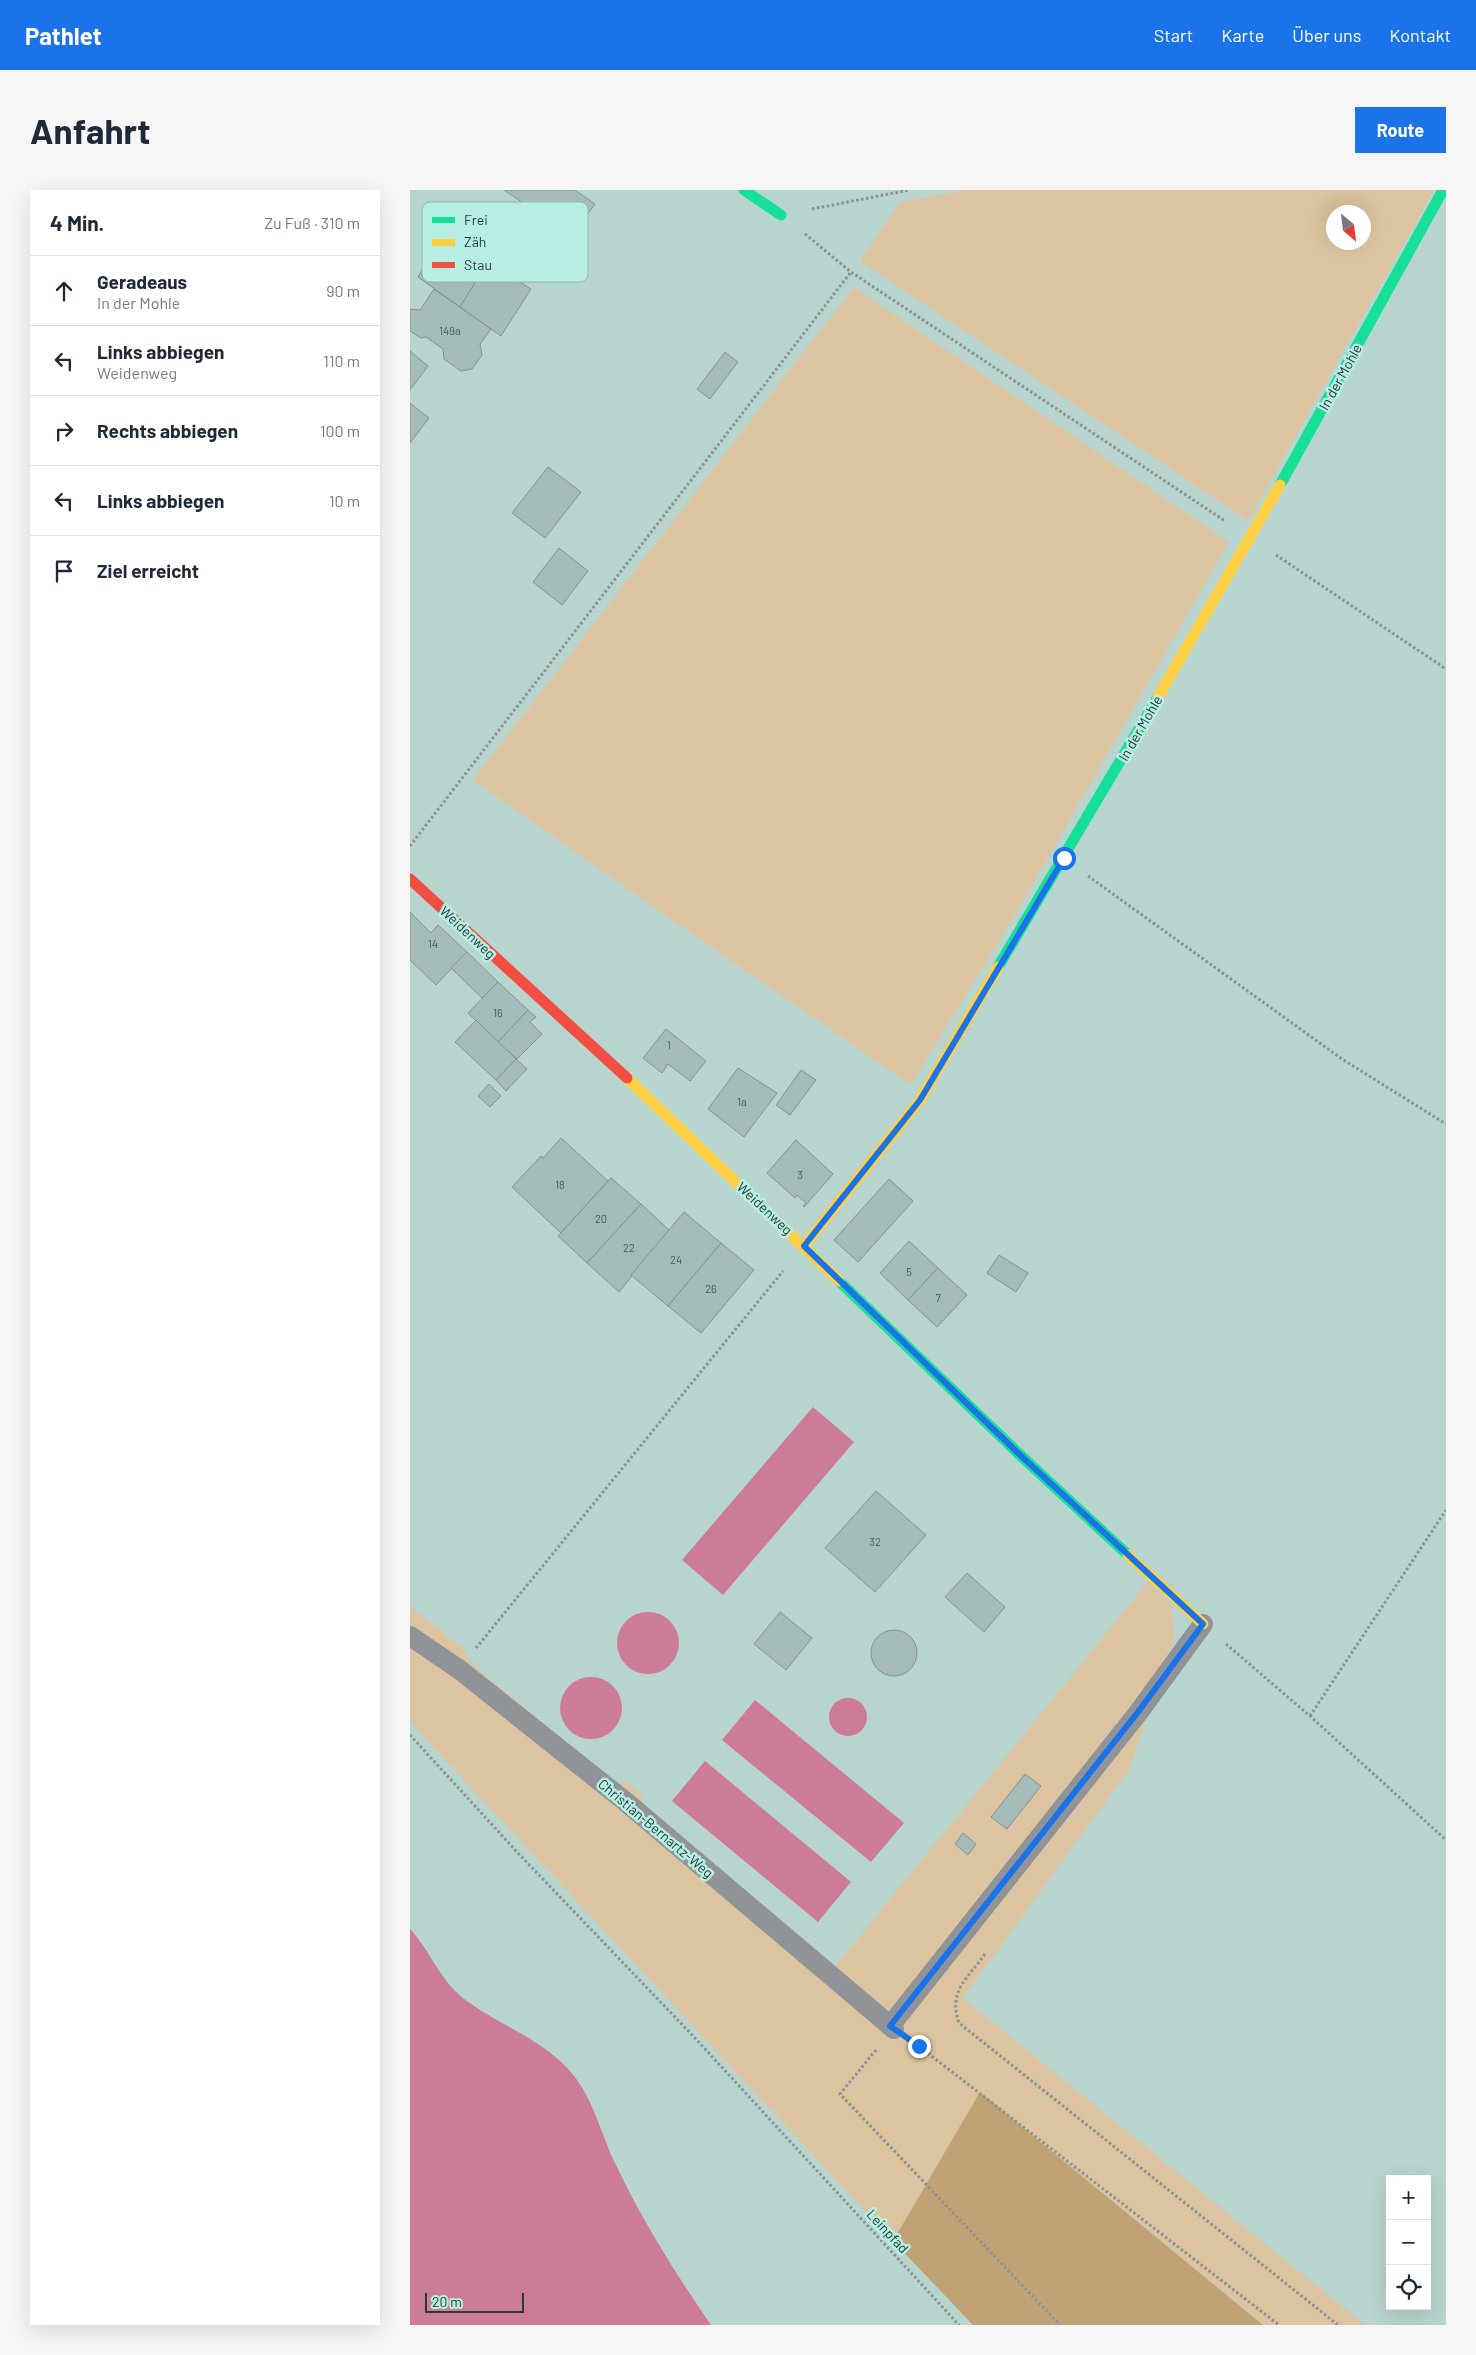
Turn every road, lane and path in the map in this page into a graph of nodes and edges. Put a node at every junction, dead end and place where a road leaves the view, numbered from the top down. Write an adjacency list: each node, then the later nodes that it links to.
1 (744, 190): 4 (street)
2 (908, 190): 4 (path)
3 (1443, 190): 6 (street, In der Mohle)
4 (782, 215): 5 (path)
5 (851, 272): 6 (path); 8 (path)
6 (1251, 539): 7 (path); 9 (street, In der Mohle)
7 (1446, 669)
8 (410, 846)
9 (1064, 858): 11 (path); 12 (street, In der Mohle)
10 (410, 879): 12 (street, Weidenweg)
11 (1446, 1124)
12 (804, 1246): 14 (street, Weidenweg); 16 (path)
13 (1446, 1510): 17 (path)
14 (1203, 1624): 17 (path); 21 (lane)
15 (410, 1636): 21 (lane, Christian-Bernartz-Weg)
16 (474, 1651)
17 (1310, 1716): 19 (path)
18 (410, 1736): 22 (path, Leinpfad)
19 (1446, 1840)
20 (990, 1947): 25 (path)
21 (892, 2028): 23 (path); 24 (path)
22 (959, 2325)
23 (1060, 2325)
24 (1279, 2325)
25 (1338, 2325)

